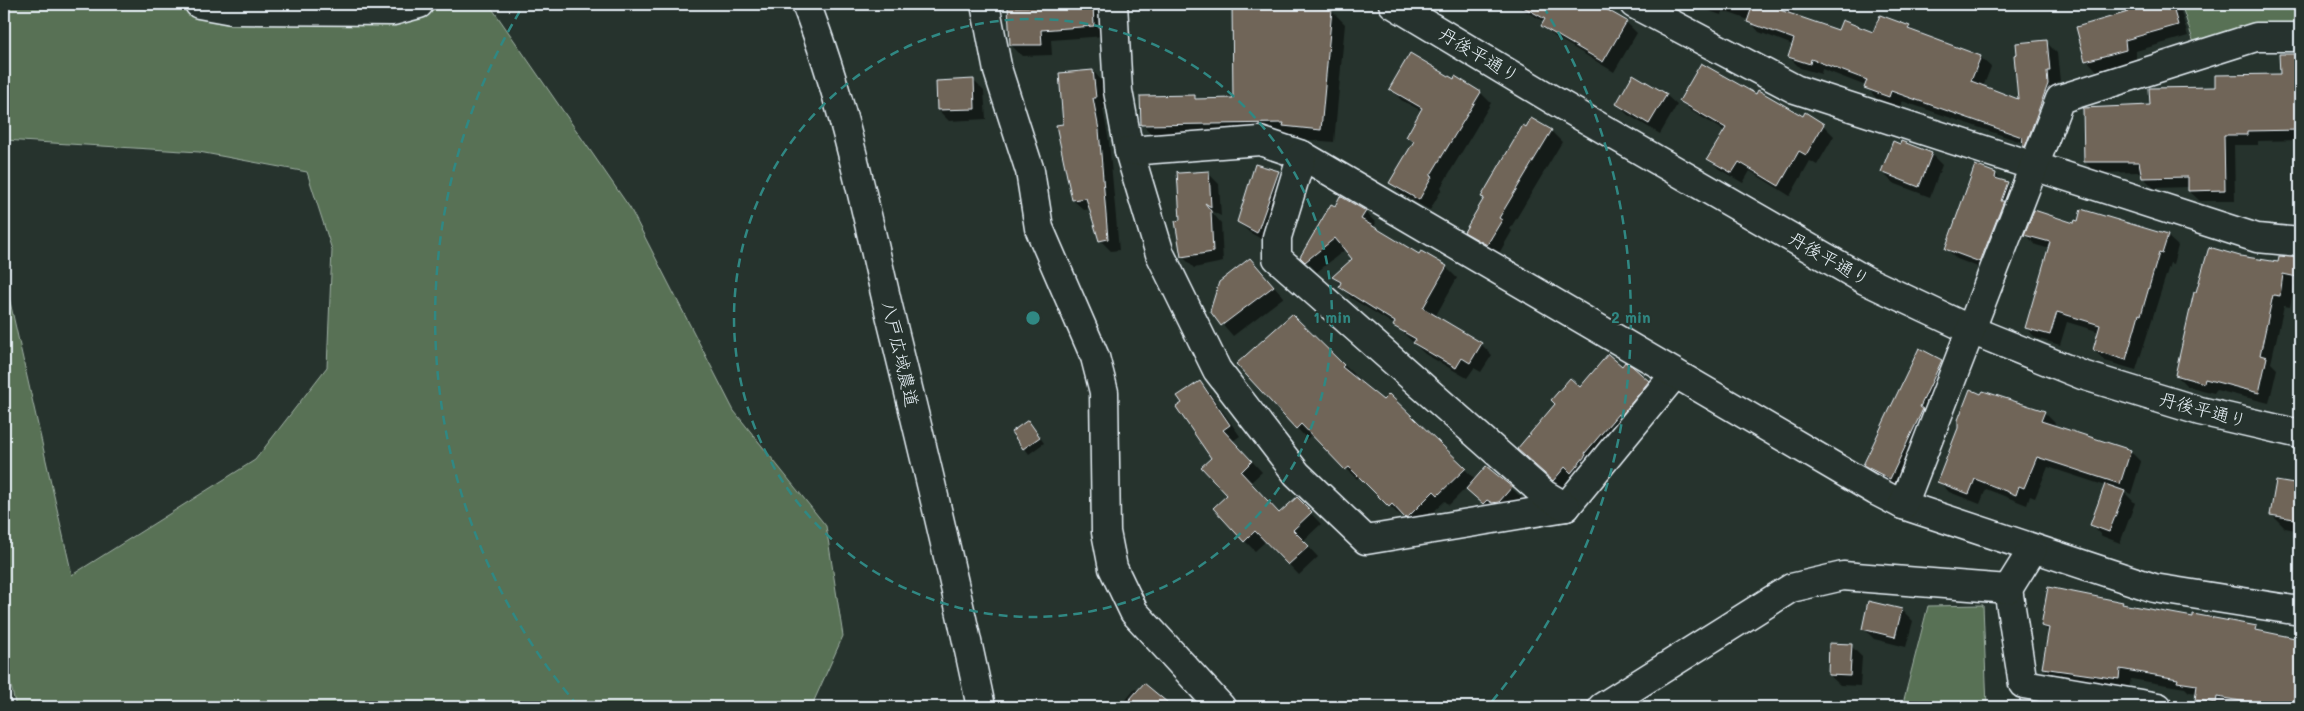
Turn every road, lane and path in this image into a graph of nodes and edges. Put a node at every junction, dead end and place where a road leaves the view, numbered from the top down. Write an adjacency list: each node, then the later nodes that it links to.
1 (199, 4): 2 (street)
2 (419, 4)
3 (806, 4): 21 (street, 八戸広域農道)
4 (984, 4): 22 (street)
5 (1113, 4): 9 (street)
6 (1393, 4): 13 (street, 丹後平通り)
7 (1634, 4): 11 (street)
8 (2300, 37): 11 (street)
9 (1129, 151): 10 (street); 17 (street)
10 (1302, 155): 14 (street); 17 (street)
11 (2035, 167): 12 (street); 13 (street)
12 (2300, 242)
13 (1971, 330): 15 (street, 丹後平通り); 16 (street)
14 (1675, 374): 16 (street); 17 (street)
15 (2300, 434)
16 (1903, 505): 18 (street)
17 (1566, 507)
18 (2033, 549): 19 (street); 20 (street)
19 (2008, 589): 23 (street); 24 (street)
20 (2300, 611)
21 (981, 707)
22 (1221, 707)
23 (1602, 707)
24 (2158, 707)

